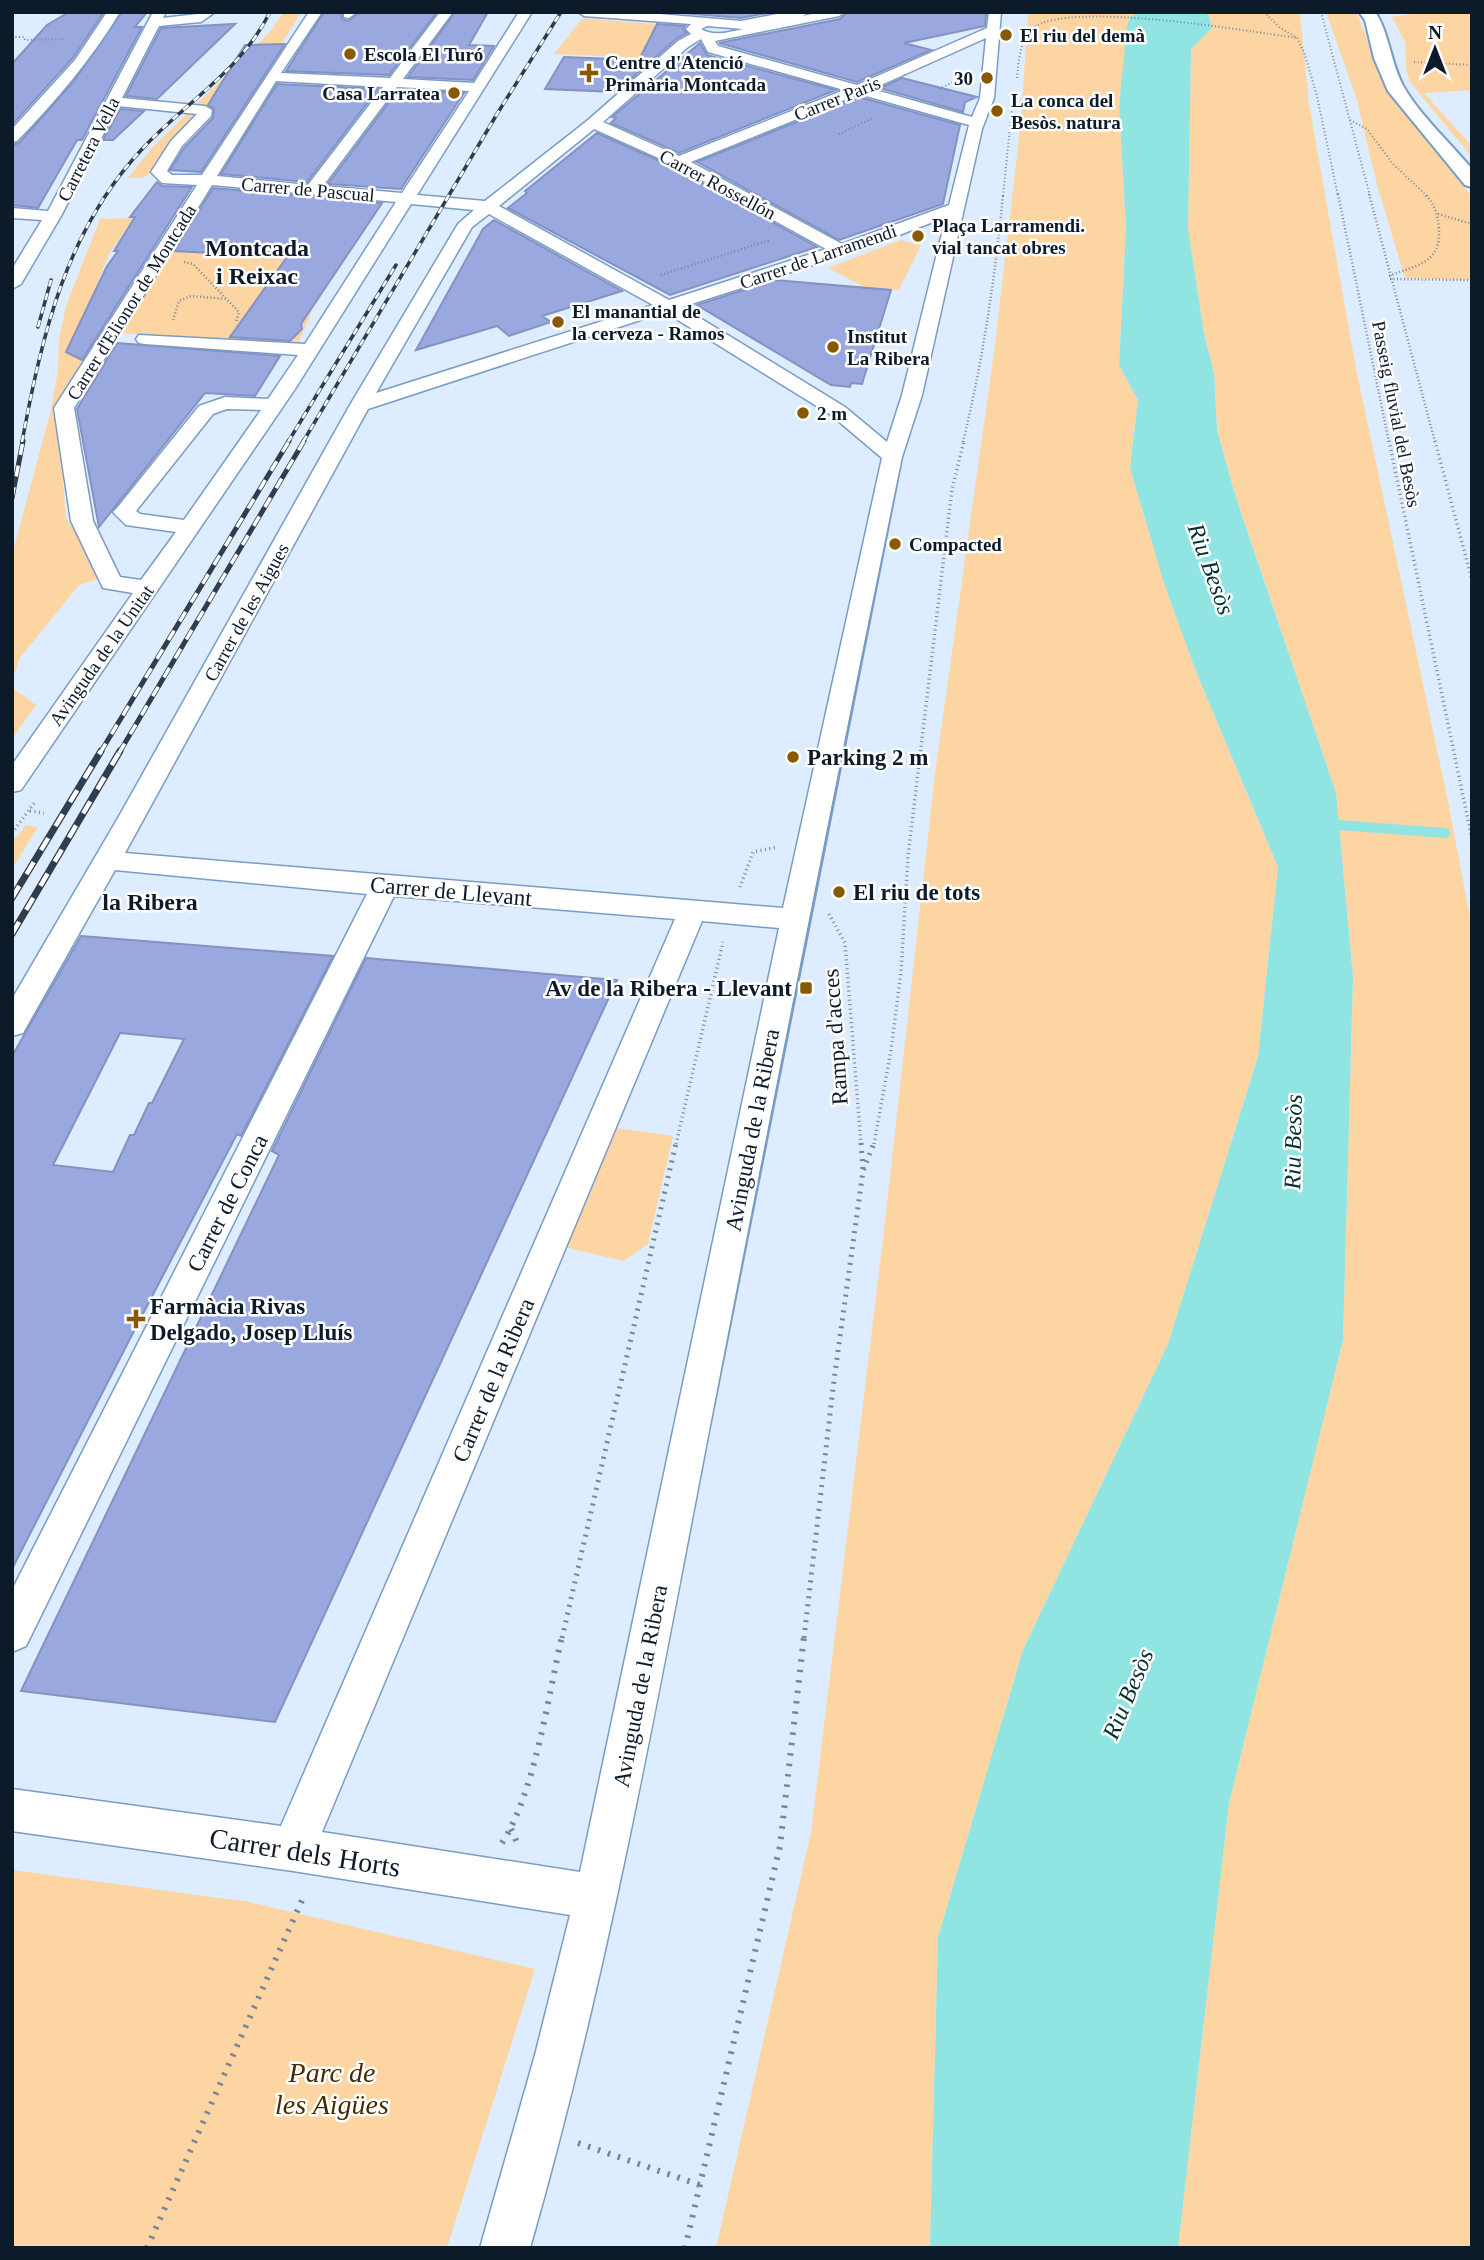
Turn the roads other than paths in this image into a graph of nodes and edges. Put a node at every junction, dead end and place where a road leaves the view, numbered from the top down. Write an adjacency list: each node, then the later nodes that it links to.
1 (114, 12): 24 (street)
2 (209, 12): 11 (street)
3 (317, 12): 17 (street, Carrer d'Elionor de Montcada)
4 (447, 12): 18 (street)
5 (526, 12): 19 (street, Avinguda de la Unitat)
6 (803, 12): 14 (street)
7 (839, 12): 14 (street)
8 (995, 12): 15 (street, Avinguda de la Ribera)
9 (589, 13): 12 (street)
10 (1374, 15): 27 (street)
11 (157, 18): 21 (street, Carretera Vella)
12 (655, 19): 13 (street); 16 (street)
13 (710, 22): 14 (street); 16 (street, Carrer de les Aigues)
14 (736, 23): 16 (street)
15 (993, 30): 20 (street, Carrer Paris); 22 (street, Avinguda de la Ribera)
16 (700, 34): 20 (street); 23 (street, Carrer de les Aigues)
17 (272, 77): 18 (street); 26 (street, Carrer d'Elionor de Montcada)
18 (391, 83): 19 (street); 28 (street)
19 (480, 87): 29 (street, Avinguda de la Unitat)
20 (856, 90): 22 (street); 25 (street, Carrer Paris)
21 (113, 102): 26 (street, Carrer de Pascual); 33 (street, Carretera Vella)
22 (977, 122): 31 (street, Avinguda de la Ribera)
23 (593, 123): 25 (street, Carrer Rossellón); 30 (street, Carrer de les Aigues)
24 (12, 138)
25 (679, 162): 36 (street, Carrer Rossellón)
26 (207, 180): 28 (street, Carrer de Pascual); 47 (street, Carrer d'Elionor de Montcada)
27 (1472, 181)
28 (313, 189): 29 (street, Carrer de Pascual)
29 (409, 199): 30 (street, Carrer de Pascual); 40 (street, Avinguda de la Unitat)
30 (487, 206): 38 (street); 42 (street, Carrer de les Aigues)
31 (955, 208): 34 (street, Carrer de Larramendi); 35 (street, Avinguda de la Ribera)
32 (12, 213): 33 (street)
33 (53, 216): 37 (street, Carretera Vella)
34 (894, 231): 35 (street); 36 (street, Carrer de Larramendi)
35 (949, 246): 44 (street, Avinguda de la Ribera)
36 (841, 250): 38 (street, Carrer de Larramendi)
37 (12, 284)
38 (668, 307): 42 (street, Carrer de Larramendi); 43 (street)
39 (145, 339): 40 (street)
40 (310, 350): 41 (street, Avinguda de la Unitat)
41 (273, 405): 46 (street, Avinguda de la Unitat); 46 (street)
42 (360, 405): 49 (street, Carrer de les Aigues)
43 (838, 411): 44 (street); 45 (street)
44 (888, 419): 45 (street, Avinguda de la Ribera)
45 (891, 457): 52 (street, Avinguda de la Ribera)
46 (190, 527): 47 (street, Avinguda de la Unitat)
47 (148, 587): 48 (street, Avinguda de la Unitat)
48 (12, 784)
49 (107, 860): 50 (street, Carrer de Llevant); 53 (street, Carrer de les Aigues)
50 (385, 886): 51 (street, Carrer de Llevant); 54 (street, Carrer de Conca)
51 (692, 911): 52 (street, Carrer de Llevant); 56 (street, Carrer de la Ribera)
52 (809, 912): 57 (street, Avinguda de la Ribera)
53 (12, 1025)
54 (12, 1632)
55 (12, 1810): 56 (street, Carrer dels Horts)
56 (293, 1849): 57 (street, Carrer dels Horts)
57 (597, 1897): 58 (street, Avinguda de la Ribera)
58 (505, 2248)

